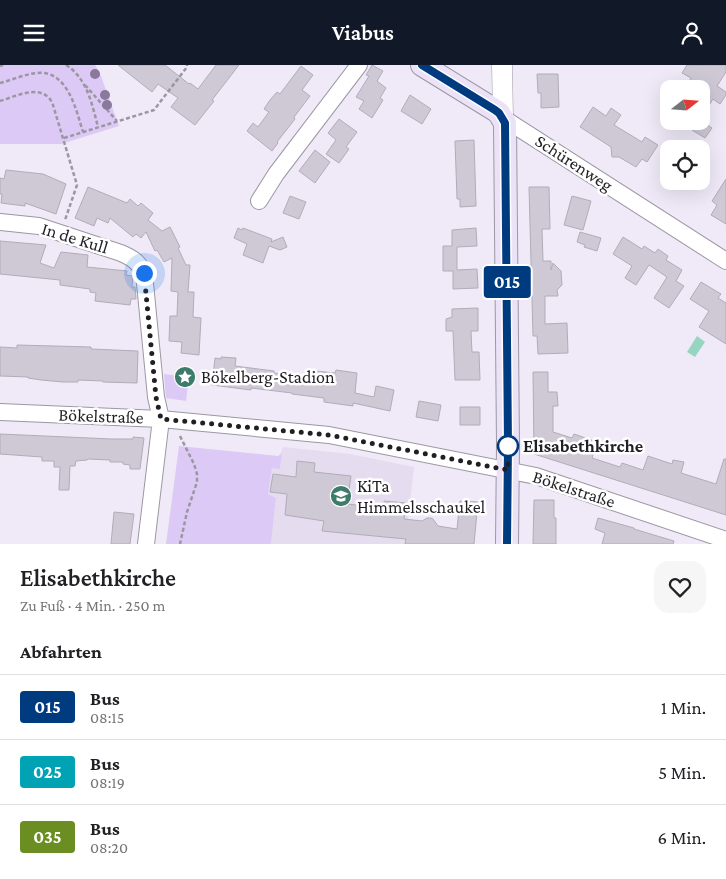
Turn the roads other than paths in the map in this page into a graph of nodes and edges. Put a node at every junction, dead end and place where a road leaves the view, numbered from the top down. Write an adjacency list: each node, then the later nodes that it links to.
1 (359, 65): 5 (street)
2 (422, 65): 4 (main road, Schürenweg)
3 (502, 65): 4 (street)
4 (503, 119): 7 (street, Schürenweg); 10 (main road)
5 (259, 201)
6 (0, 222): 9 (street, In de Kull)
7 (726, 261)
8 (0, 412): 9 (street, Bökelstraße)
9 (168, 419): 10 (street, Bökelstraße); 12 (street, In de Kull)
10 (508, 470): 11 (street, Bökelstraße); 13 (main road)
11 (726, 541)
12 (146, 544)
13 (507, 544)

